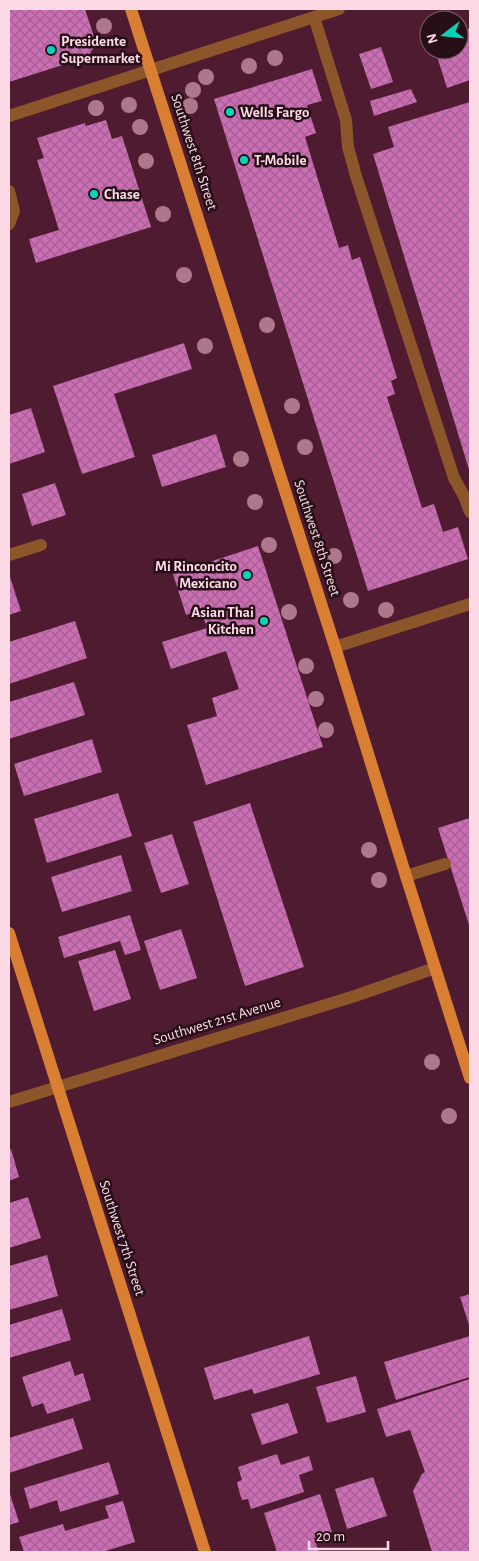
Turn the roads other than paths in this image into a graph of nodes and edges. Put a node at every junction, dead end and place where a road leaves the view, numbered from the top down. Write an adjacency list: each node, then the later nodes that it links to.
1 (131, 9): 4 (main road, Southwest 8th Street)
2 (339, 9): 3 (street)
3 (314, 17): 4 (street); 8 (street)
4 (150, 70): 5 (street); 12 (main road, Southwest 8th Street)
5 (9, 116)
6 (9, 191): 7 (street)
7 (9, 224)
8 (470, 512)
9 (41, 545): 10 (street)
10 (9, 555)
11 (470, 604): 12 (street)
12 (335, 647): 14 (main road, Southwest 8th Street)
13 (445, 864): 14 (street)
14 (406, 876): 16 (main road, Southwest 8th Street)
15 (9, 933): 18 (main road, Southwest 7th Street)
16 (435, 968): 17 (main road, Southwest 8th Street); 18 (street, Southwest 21st Avenue)
17 (469, 1073)
18 (57, 1087): 19 (street, Southwest 21st Avenue); 20 (main road, Southwest 7th Street)
19 (9, 1102)
20 (205, 1552)

